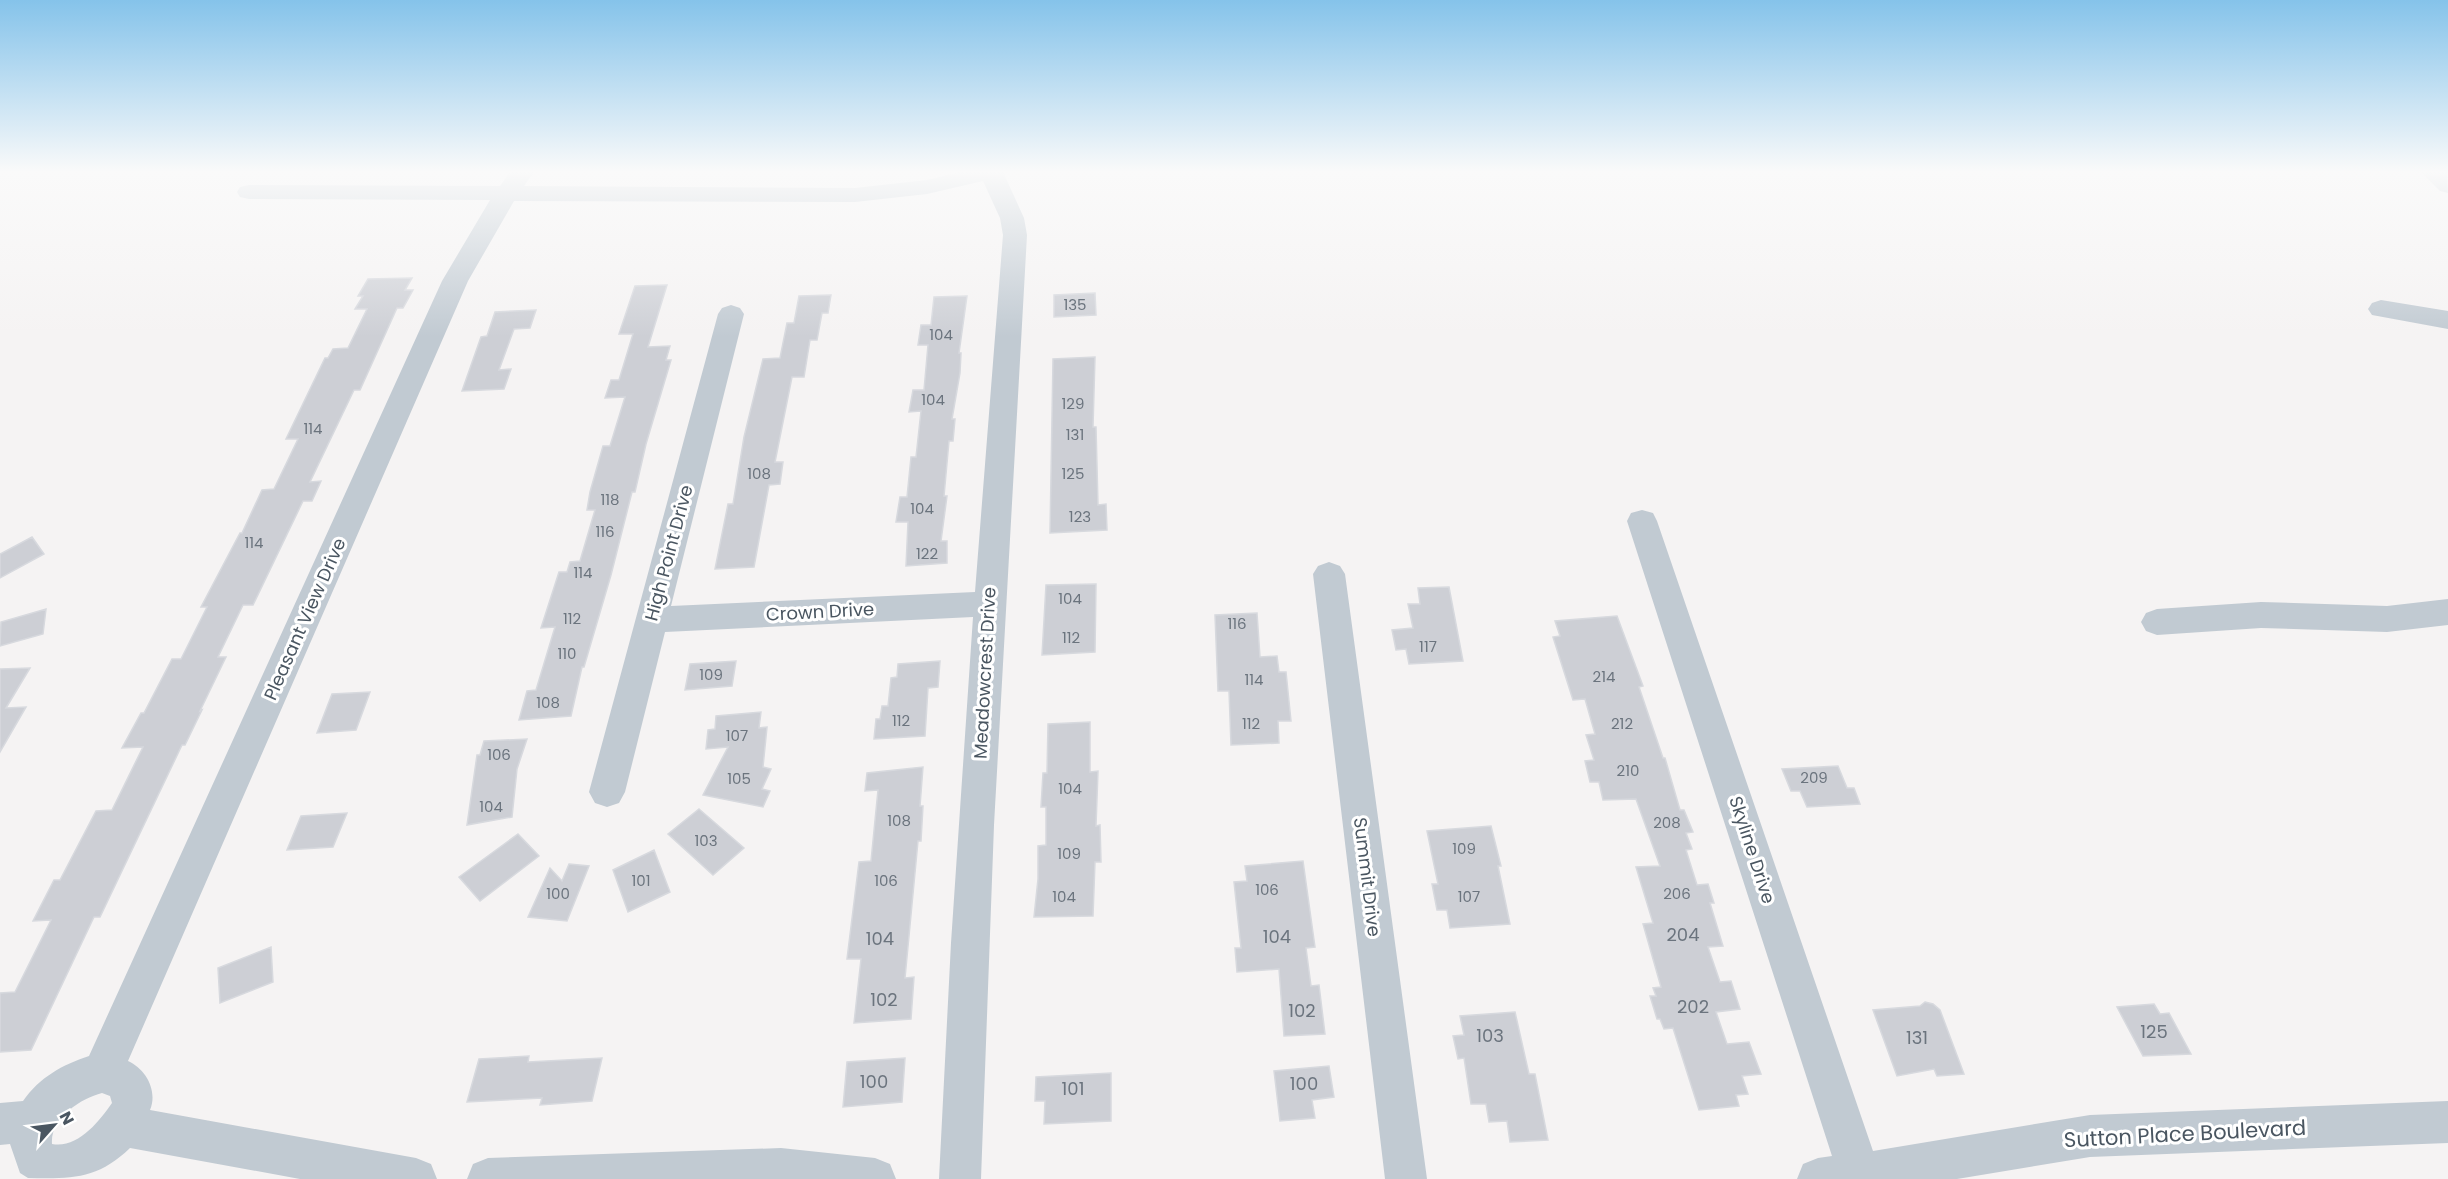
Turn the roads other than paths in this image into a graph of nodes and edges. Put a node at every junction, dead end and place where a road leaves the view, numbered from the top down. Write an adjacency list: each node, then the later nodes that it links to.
1 (487, 227): 13 (street, Pleasant View Drive)
2 (1014, 227): 8 (street, Meadowcrest Drive)
3 (2381, 309): 5 (street)
4 (731, 314): 10 (street, High Point Drive)
5 (2448, 320)
6 (1642, 521): 18 (street, Skyline Drive)
7 (1329, 574): 23 (street, Summit Drive)
8 (989, 604): 10 (street, Crown Drive); 22 (street, Meadowcrest Drive)
9 (2448, 612): 11 (street)
10 (651, 620): 12 (street, High Point Drive)
11 (2157, 622)
12 (607, 792)
13 (102, 1073): 14 (street); 16 (street)
14 (17, 1122): 17 (street)
15 (2448, 1122): 18 (street, Sutton Place Boulevard)
16 (123, 1126): 17 (street); 19 (street)
17 (56, 1173)
18 (1860, 1177): 24 (street, Sutton Place Boulevard)
19 (416, 1179)
20 (488, 1179): 21 (street)
21 (875, 1179)
22 (960, 1179)
23 (1406, 1179)
24 (1818, 1179)

